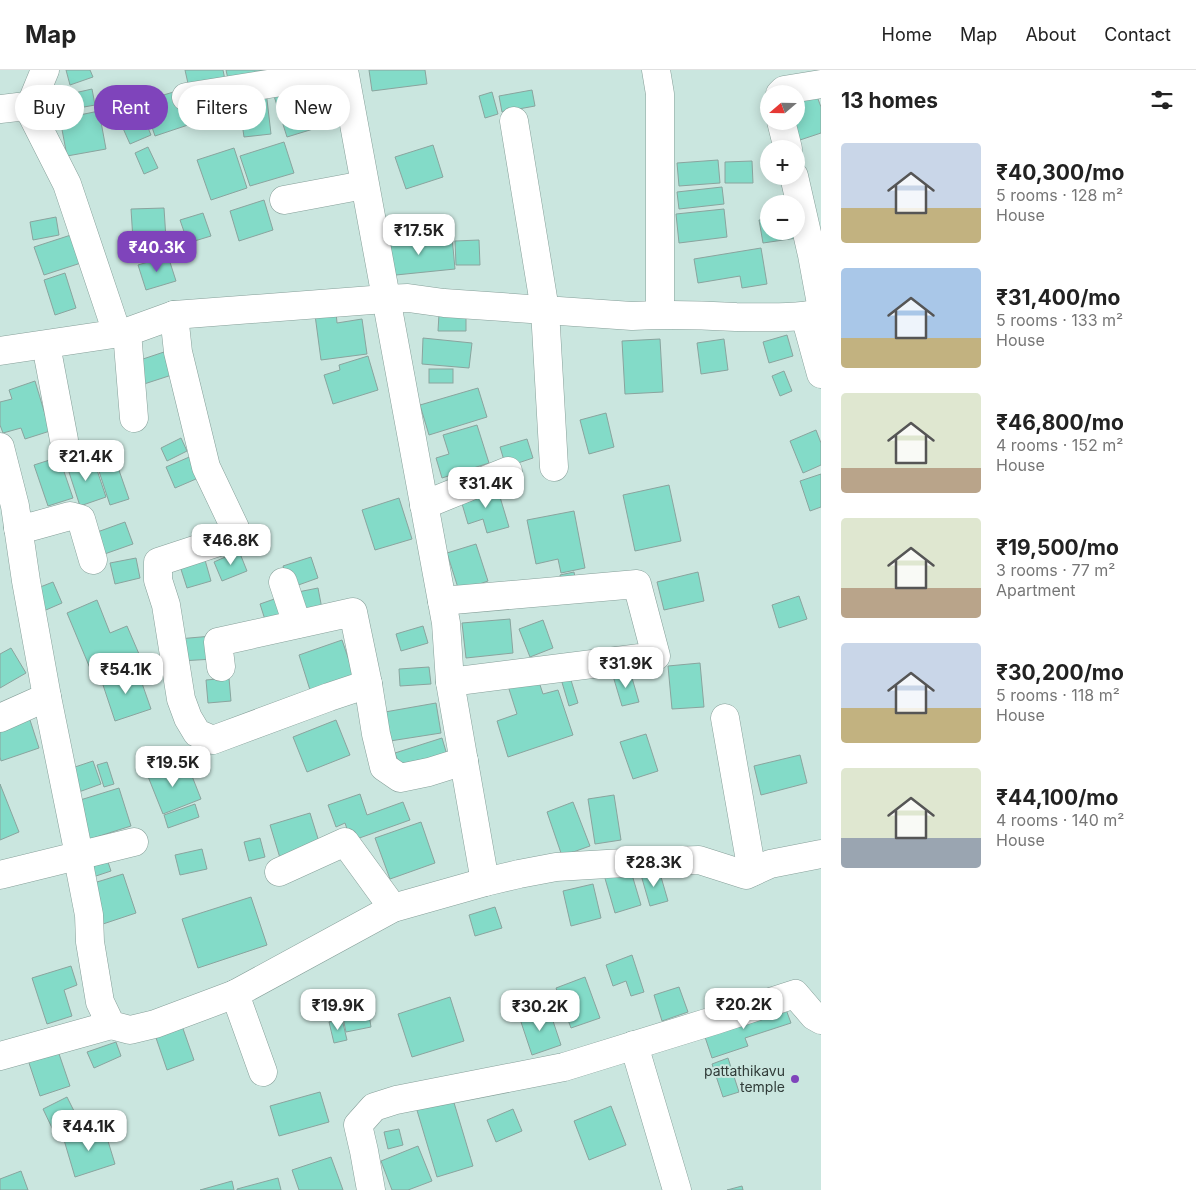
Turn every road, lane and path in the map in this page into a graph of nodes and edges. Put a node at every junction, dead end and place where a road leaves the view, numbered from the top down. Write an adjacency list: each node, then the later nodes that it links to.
1 (45, 70): 5 (street)
2 (656, 70): 18 (street)
3 (344, 71): 6 (street); 12 (street)
4 (821, 84): 7 (street)
5 (39, 85)
6 (259, 85)
7 (805, 87)
8 (15, 107): 9 (street)
9 (0, 109)
10 (514, 121): 16 (street)
11 (40, 130): 20 (street)
12 (364, 185): 14 (street); 15 (street)
13 (796, 185): 17 (street)
14 (284, 200)
15 (385, 299): 16 (street); 19 (street); 29 (street)
16 (545, 310): 18 (street); 27 (street)
17 (816, 311): 18 (street); 23 (street)
18 (660, 314)
19 (174, 315): 20 (street); 37 (street)
20 (122, 332): 21 (street); 24 (street)
21 (46, 345): 22 (street); 25 (street)
22 (0, 351)
23 (821, 374)
24 (134, 418)
25 (64, 440)
26 (0, 447): 30 (street)
27 (554, 467)
28 (508, 471): 29 (street)
29 (424, 505): 33 (street)
30 (18, 528): 31 (street); 38 (street)
31 (93, 560)
32 (283, 582): 34 (street)
33 (442, 601): 36 (street); 36 (street)
34 (297, 624): 35 (street); 37 (street)
35 (221, 667)
36 (450, 682): 41 (street)
37 (368, 684): 41 (street)
38 (47, 697): 39 (street); 44 (street)
39 (0, 718)
40 (726, 718): 46 (street)
41 (464, 761): 48 (street)
42 (134, 842): 44 (street)
43 (821, 854): 46 (street)
44 (79, 855): 47 (street); 52 (street)
45 (279, 872): 49 (street)
46 (752, 872): 48 (street)
47 (0, 875)
48 (485, 882): 49 (street)
49 (393, 908): 50 (street)
50 (235, 994): 52 (street); 55 (street)
51 (821, 1020): 53 (street)
52 (111, 1025): 54 (street)
53 (634, 1045): 56 (street); 57 (street)
54 (0, 1056)
55 (264, 1072)
56 (370, 1190)
57 (677, 1190)

